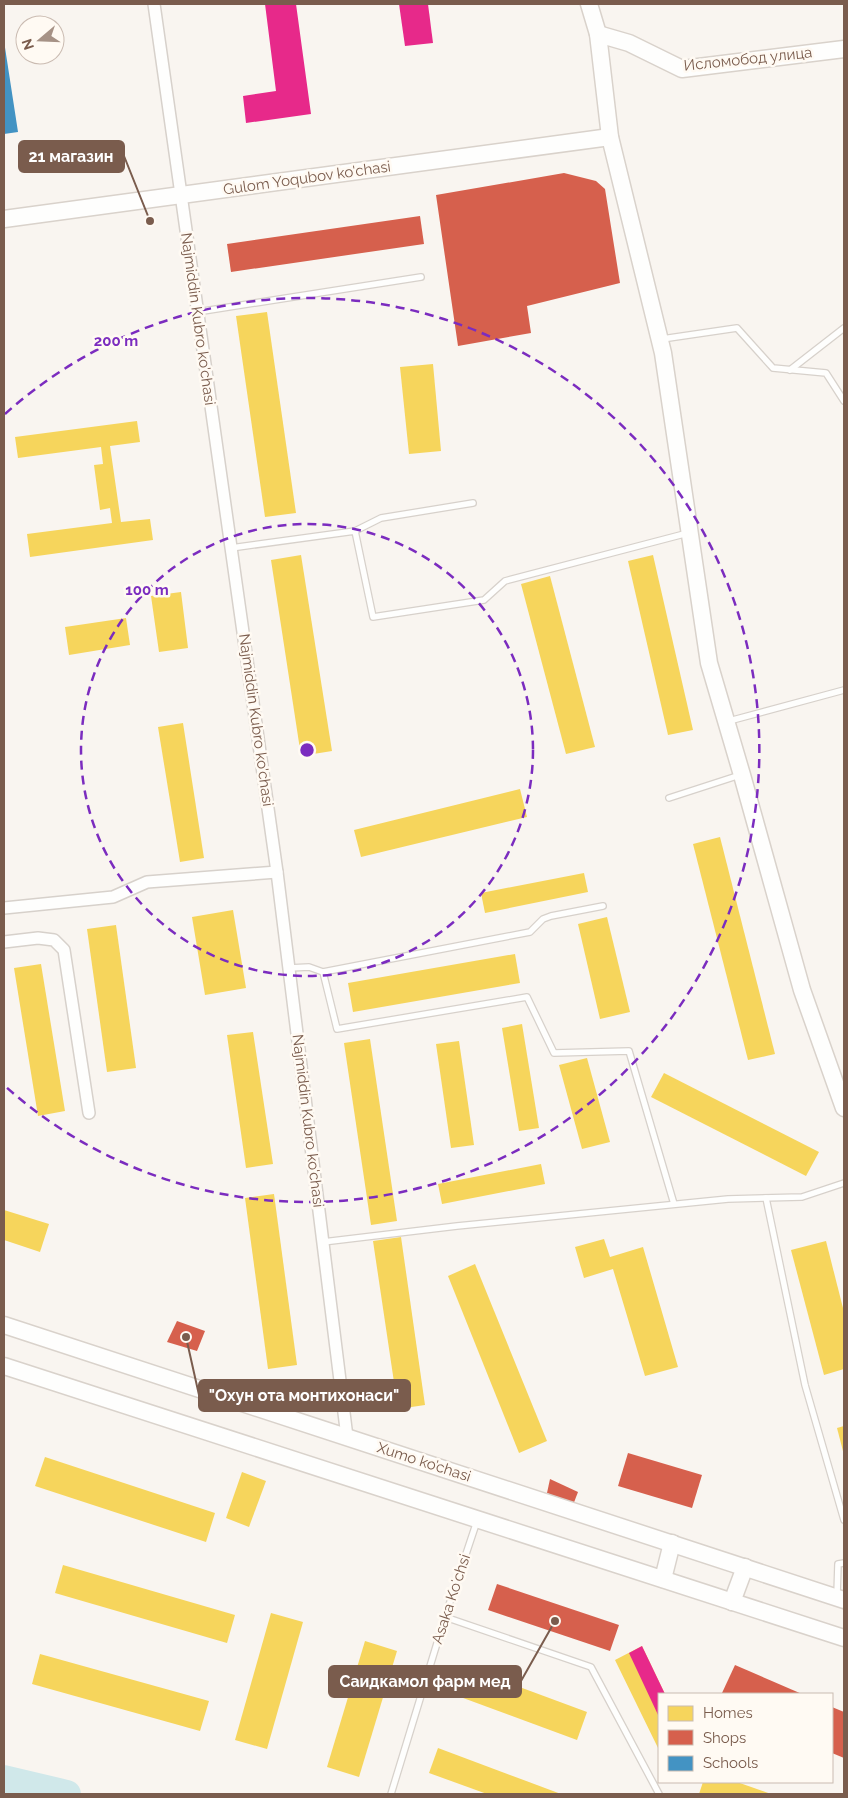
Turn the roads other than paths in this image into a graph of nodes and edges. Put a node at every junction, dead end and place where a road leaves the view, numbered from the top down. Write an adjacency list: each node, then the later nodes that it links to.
1 (154, 4): 6 (street, Najmiddin Kubro ko'chasi)
2 (589, 4): 3 (street)
3 (598, 34): 4 (street, Исломобод улица); 5 (street)
4 (844, 49)
5 (610, 137): 6 (street, Gulom Yoqubov ko'chasi); 11 (street)
6 (180, 195): 7 (street, Gulom Yoqubov ko'chasi); 9 (street, Najmiddin Kubro ko'chasi)
7 (4, 219)
8 (421, 277): 9 (lane)
9 (197, 312): 17 (street, Najmiddin Kubro ko'chasi)
10 (844, 328): 12 (lane)
11 (660, 339): 12 (lane); 16 (street)
12 (790, 370): 13 (lane)
13 (844, 401)
14 (472, 502): 15 (lane)
15 (355, 531): 16 (lane); 17 (lane)
16 (690, 533): 19 (street)
17 (231, 548): 22 (street, Najmiddin Kubro ko'chasi)
18 (844, 690): 19 (lane)
19 (727, 721): 20 (street)
20 (742, 775): 21 (lane); 28 (street)
21 (669, 798)
22 (277, 872): 24 (street); 26 (street, Najmiddin Kubro ko'chasi)
23 (603, 906): 27 (lane)
24 (4, 908)
25 (4, 942): 29 (street)
26 (289, 968): 27 (lane); 33 (street, Najmiddin Kubro ko'chasi)
27 (323, 972): 32 (lane)
28 (844, 1108)
29 (89, 1113)
30 (844, 1183): 31 (lane)
31 (766, 1198): 32 (lane); 38 (lane)
32 (674, 1204): 33 (lane)
33 (323, 1242): 36 (street, Najmiddin Kubro ko'chasi)
34 (4, 1324): 36 (street, Xumo ko’chasi)
35 (4, 1366): 37 (street)
36 (347, 1437): 39 (street, Xumo ko’chasi)
37 (478, 1519): 42 (street); 45 (lane, Asaka Koʻchsi)
38 (844, 1520)
39 (672, 1543): 41 (street, Xumo ko’chasi); 42 (street)
40 (844, 1563): 43 (lane)
41 (745, 1567): 43 (street, Xumo ko’chasi); 44 (street)
42 (663, 1579): 44 (street)
43 (840, 1599)
44 (732, 1602): 46 (street)
45 (445, 1616): 47 (lane, Asaka Koʻchsi); 48 (lane)
46 (844, 1638)
47 (390, 1794)
48 (659, 1794)

